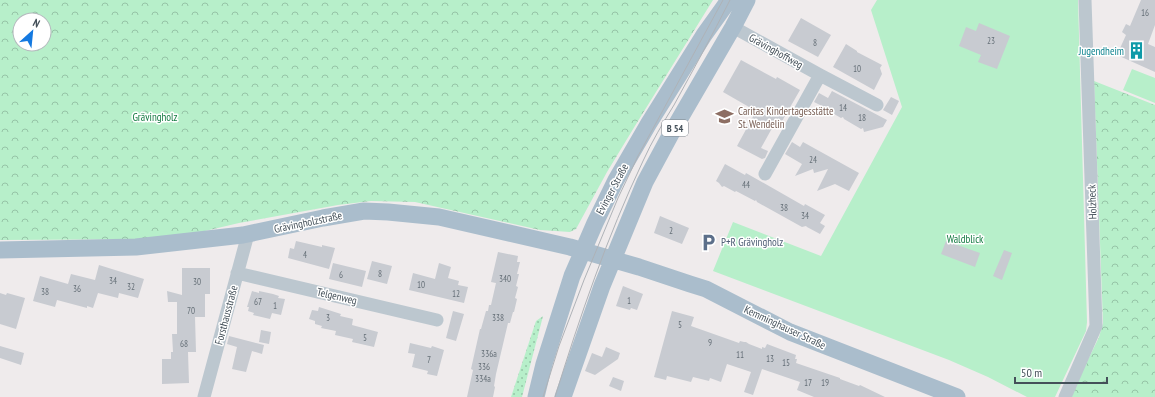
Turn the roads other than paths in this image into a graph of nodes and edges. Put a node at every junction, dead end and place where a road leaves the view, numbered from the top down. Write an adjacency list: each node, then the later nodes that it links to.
1 (729, 0): 10 (main road, Evinger Straße / B 54)
2 (747, 0): 4 (main road, B 54)
3 (1085, 0): 18 (street, Holzheck)
4 (733, 27): 5 (street, Grävinghoffweg); 11 (main road, B 54)
5 (820, 76): 6 (street, Grävinghoffweg); 7 (street)
6 (877, 105)
7 (765, 174)
8 (248, 234): 9 (main road, Grävingholzstraße); 10 (main road, Grävingholzstraße); 12 (street, Forsthausstraße)
9 (0, 251)
10 (582, 251): 11 (main road, Grävingholzstraße); 15 (main road, Evinger Straße / B 54)
11 (612, 260): 16 (main road, B 54); 17 (main road, Kemminghauser Straße)
12 (237, 273): 13 (street, Telgenweg); 14 (street, Forsthausstraße)
13 (437, 320)
14 (204, 397)
15 (536, 397)
16 (563, 397)
17 (957, 397)
18 (1064, 397)

